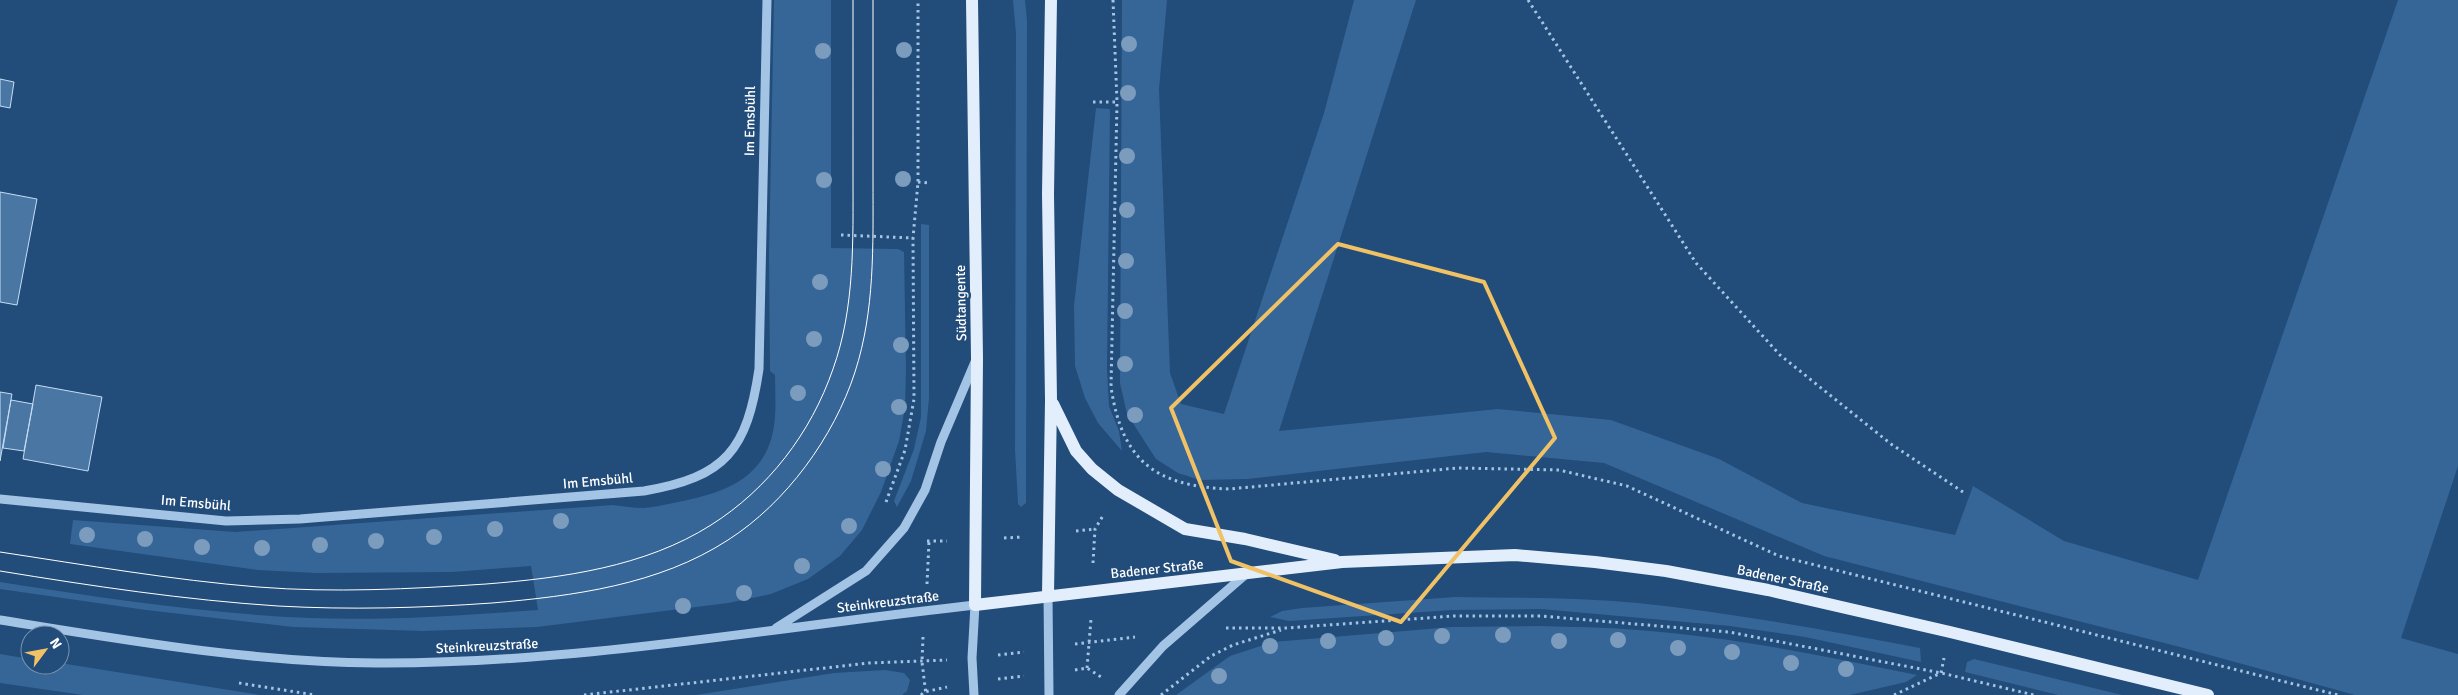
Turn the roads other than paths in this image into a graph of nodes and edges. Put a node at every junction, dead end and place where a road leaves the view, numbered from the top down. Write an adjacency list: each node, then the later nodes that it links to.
1 (766, 0): 6 (street, Im Emsbühl)
2 (972, 0): 4 (main road, Südtangente)
3 (1051, 0): 5 (main road)
4 (976, 358): 10 (main road, Südtangente); 12 (street)
5 (1051, 400): 7 (main road, Badener Straße); 9 (main road)
6 (0, 499)
7 (1342, 562): 8 (main road, Badener Straße); 16 (main road, Badener Straße)
8 (1246, 574): 9 (main road, Badener Straße); 15 (street)
9 (1048, 595): 10 (main road, Badener Straße); 14 (street)
10 (975, 605): 12 (street, Steinkreuzstraße); 13 (street)
11 (0, 620): 12 (street, Steinkreuzstraße)
12 (772, 630)
13 (974, 695)
14 (1049, 695)
15 (1119, 695)
16 (2208, 695)

